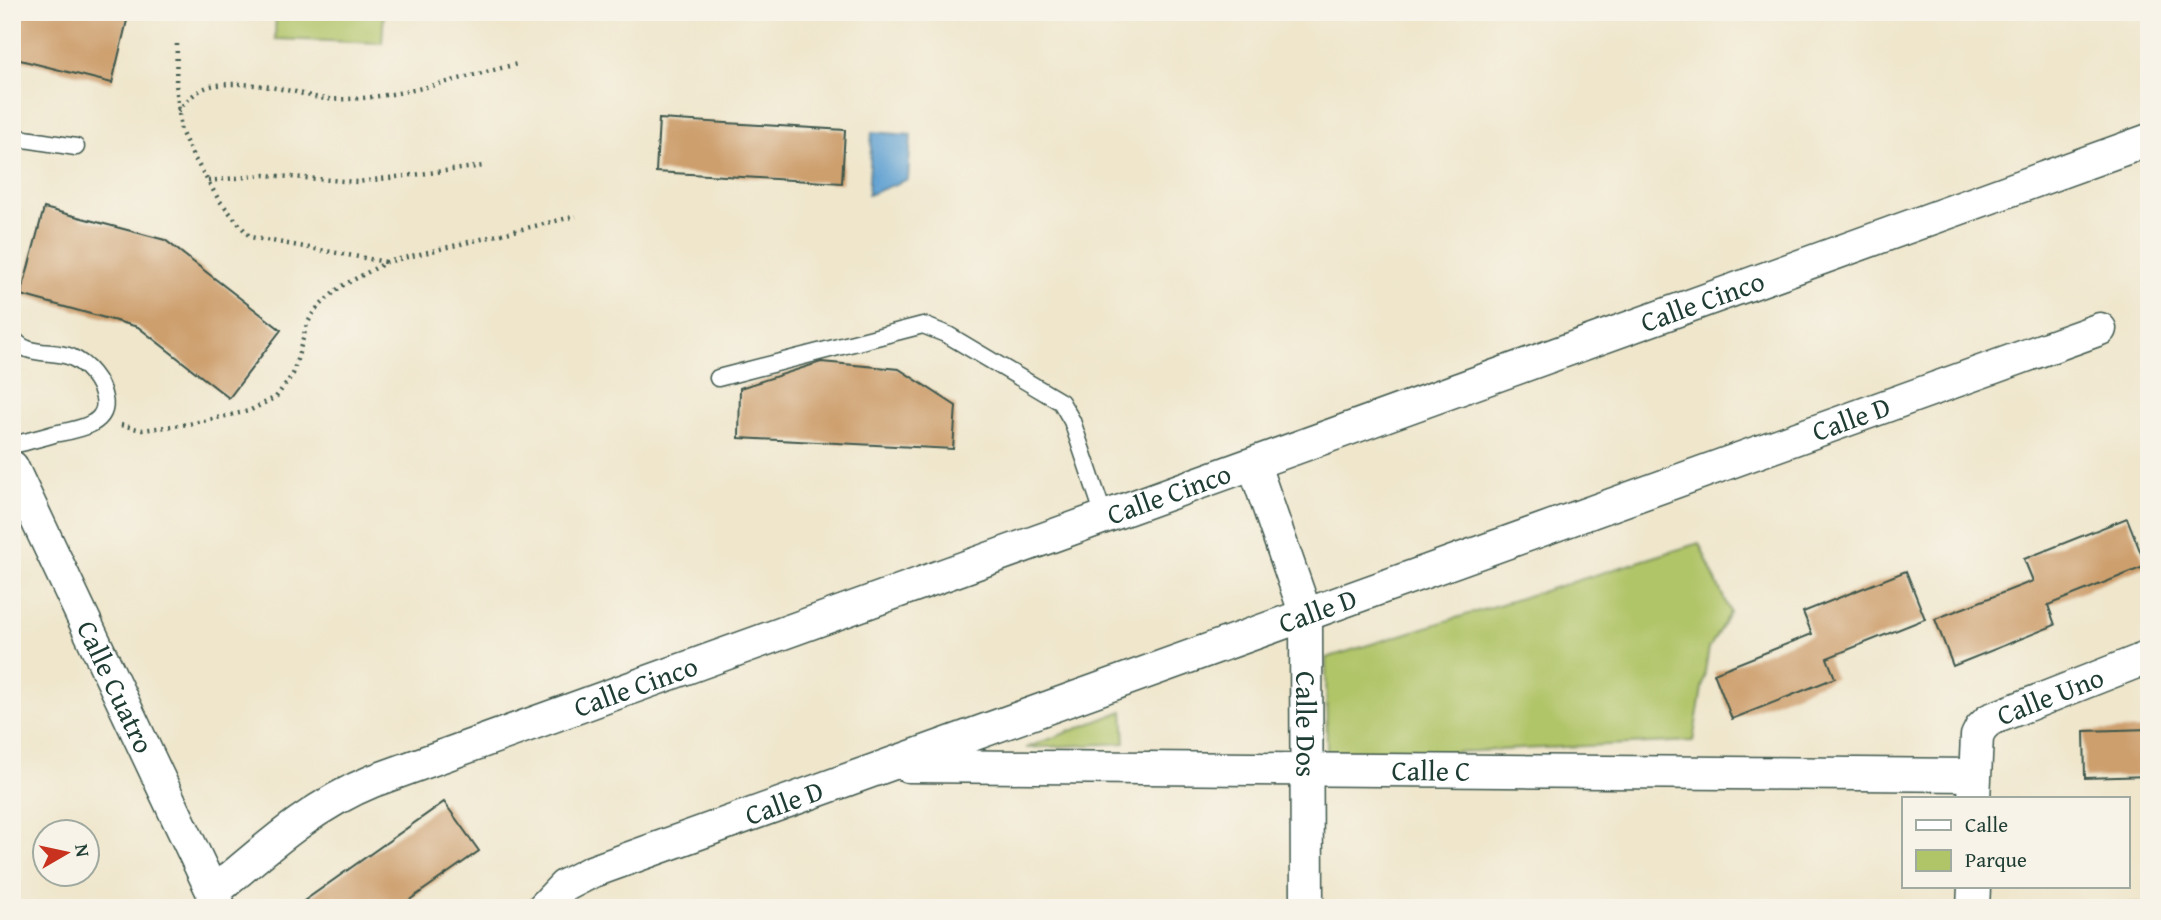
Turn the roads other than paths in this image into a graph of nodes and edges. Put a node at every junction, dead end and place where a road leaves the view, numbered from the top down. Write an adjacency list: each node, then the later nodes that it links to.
1 (12, 138): 3 (lane)
2 (2149, 141): 8 (street, Calle Cinco)
3 (76, 147)
4 (2100, 329): 11 (street, Calle D)
5 (12, 336): 7 (lane)
6 (718, 378): 10 (lane)
7 (12, 445)
8 (1254, 465): 10 (street, Calle Cinco); 11 (street, Calle Dos)
9 (12, 467): 17 (street, Calle Cuatro)
10 (1105, 519): 17 (street, Calle Cinco)
11 (1306, 615): 13 (street, Calle D); 14 (street, Calle Dos)
12 (2149, 657): 15 (street, Calle Uno)
13 (887, 766): 14 (street, Calle C); 18 (street, Calle D)
14 (1307, 770): 15 (street, Calle C); 19 (street, Calle Dos)
15 (1974, 787)
16 (1974, 888): 20 (street)
17 (217, 900)
18 (542, 904)
19 (1307, 908)
20 (1973, 908)

